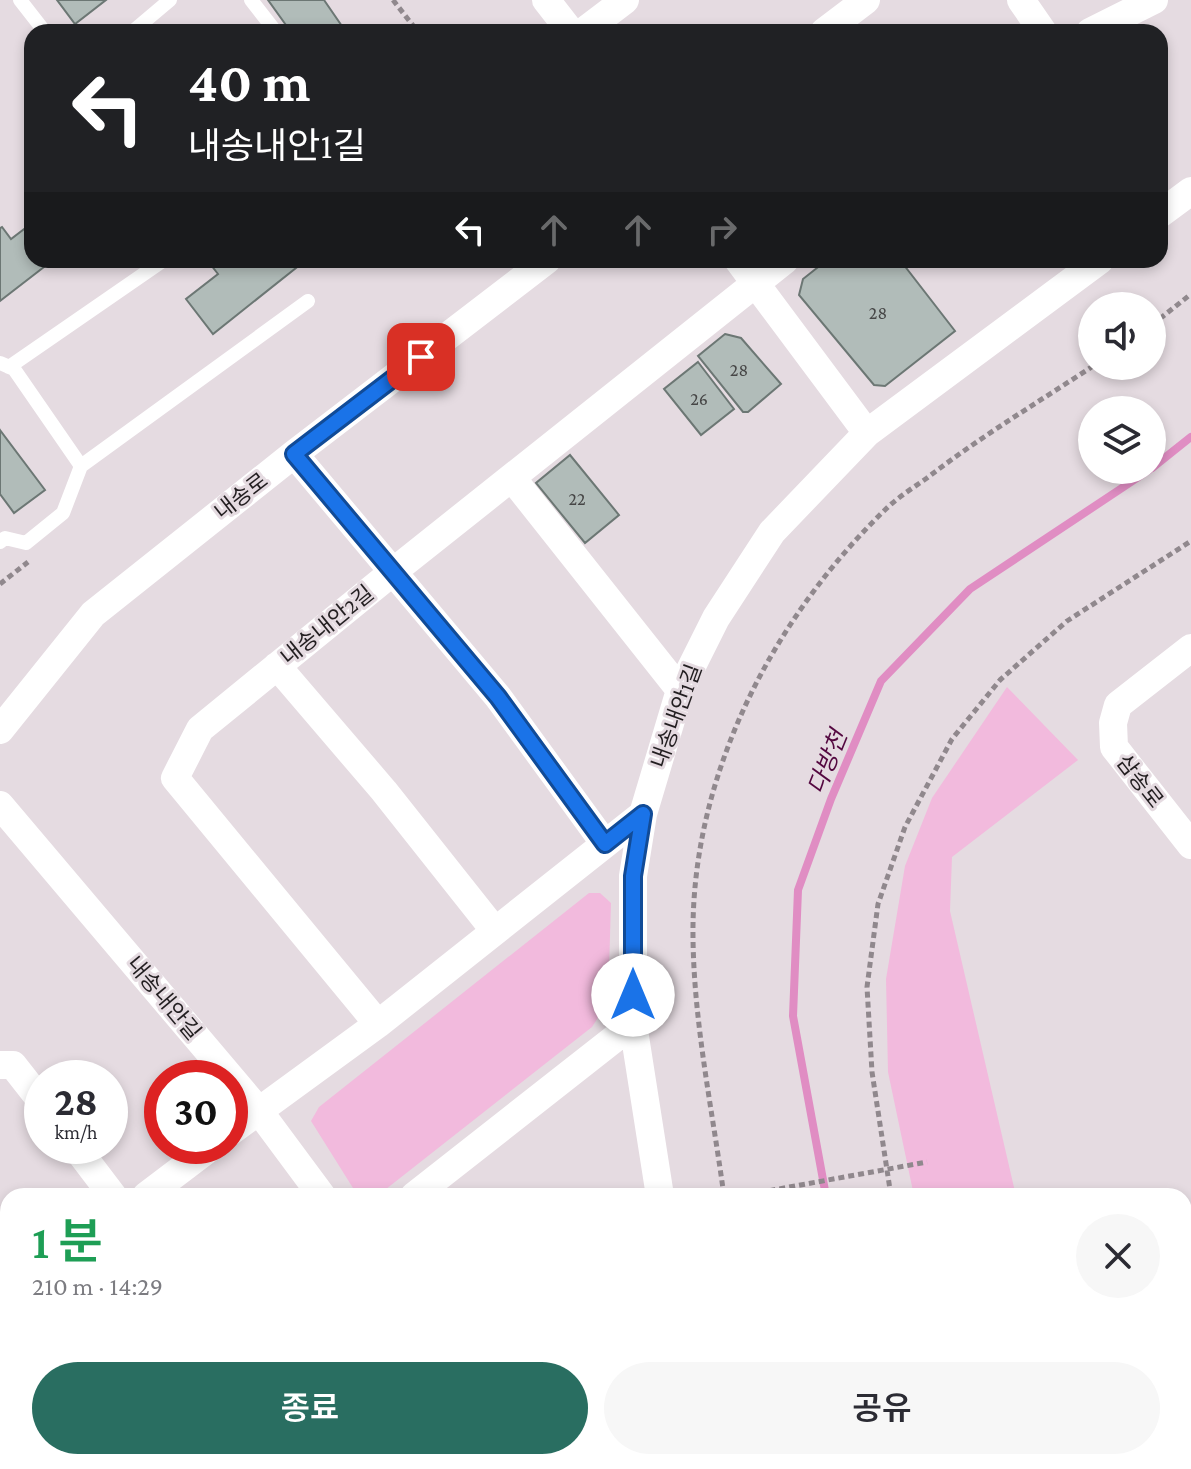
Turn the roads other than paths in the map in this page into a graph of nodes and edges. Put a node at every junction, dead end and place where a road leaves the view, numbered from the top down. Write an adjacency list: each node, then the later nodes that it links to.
1 (20, 0): 9 (lane)
2 (170, 0): 10 (lane)
3 (251, 0): 11 (lane)
4 (546, 0): 12 (street)
5 (625, 0): 13 (street)
6 (866, 0): 14 (street)
7 (1021, 0): 15 (street)
8 (1154, 0): 16 (street)
9 (39, 24)
10 (142, 24)
11 (270, 24)
12 (565, 24)
13 (594, 24)
14 (834, 24)
15 (1038, 24)
16 (1106, 24)
17 (1191, 191): 18 (street)
18 (1168, 208)
19 (152, 268): 26 (lane)
20 (537, 268): 28 (street, 내송로)
21 (744, 268): 24 (street)
22 (774, 268): 24 (street, 내송내안2길)
23 (1089, 268): 27 (street, 내송내안1길)
24 (755, 282): 27 (street); 30 (street, 내송내안2길)
25 (308, 301): 29 (lane)
26 (4, 365): 29 (lane)
27 (867, 433): 35 (street, 내송내안1길)
28 (294, 454): 32 (street); 36 (street, 내송로)
29 (81, 466): 31 (lane)
30 (512, 478): 32 (street, 내송내안2길); 35 (street)
31 (0, 542)
32 (394, 571): 34 (street, 내송내안2길); 39 (street)
33 (1191, 648): 40 (street, 삼송로)
34 (277, 666): 41 (street); 42 (street, 내송내안2길)
35 (680, 690): 38 (street, 내송내안1길)
36 (0, 730)
37 (0, 805): 46 (street, 내송내안길)
38 (643, 814): 39 (street); 43 (street, 내송내안1길)
39 (605, 844): 41 (street)
40 (1191, 845)
41 (495, 931): 42 (street)
42 (378, 1024): 46 (street)
43 (633, 1024): 53 (street); 54 (street, 내송내안1길)
44 (0, 1065): 45 (street)
45 (24, 1079)
46 (259, 1111): 47 (street); 52 (street, 내송내안길)
47 (248, 1119)
48 (89, 1164): 50 (street)
49 (188, 1164): 51 (street)
50 (107, 1188)
51 (157, 1188)
52 (316, 1188)
53 (424, 1188)
54 (659, 1188)

